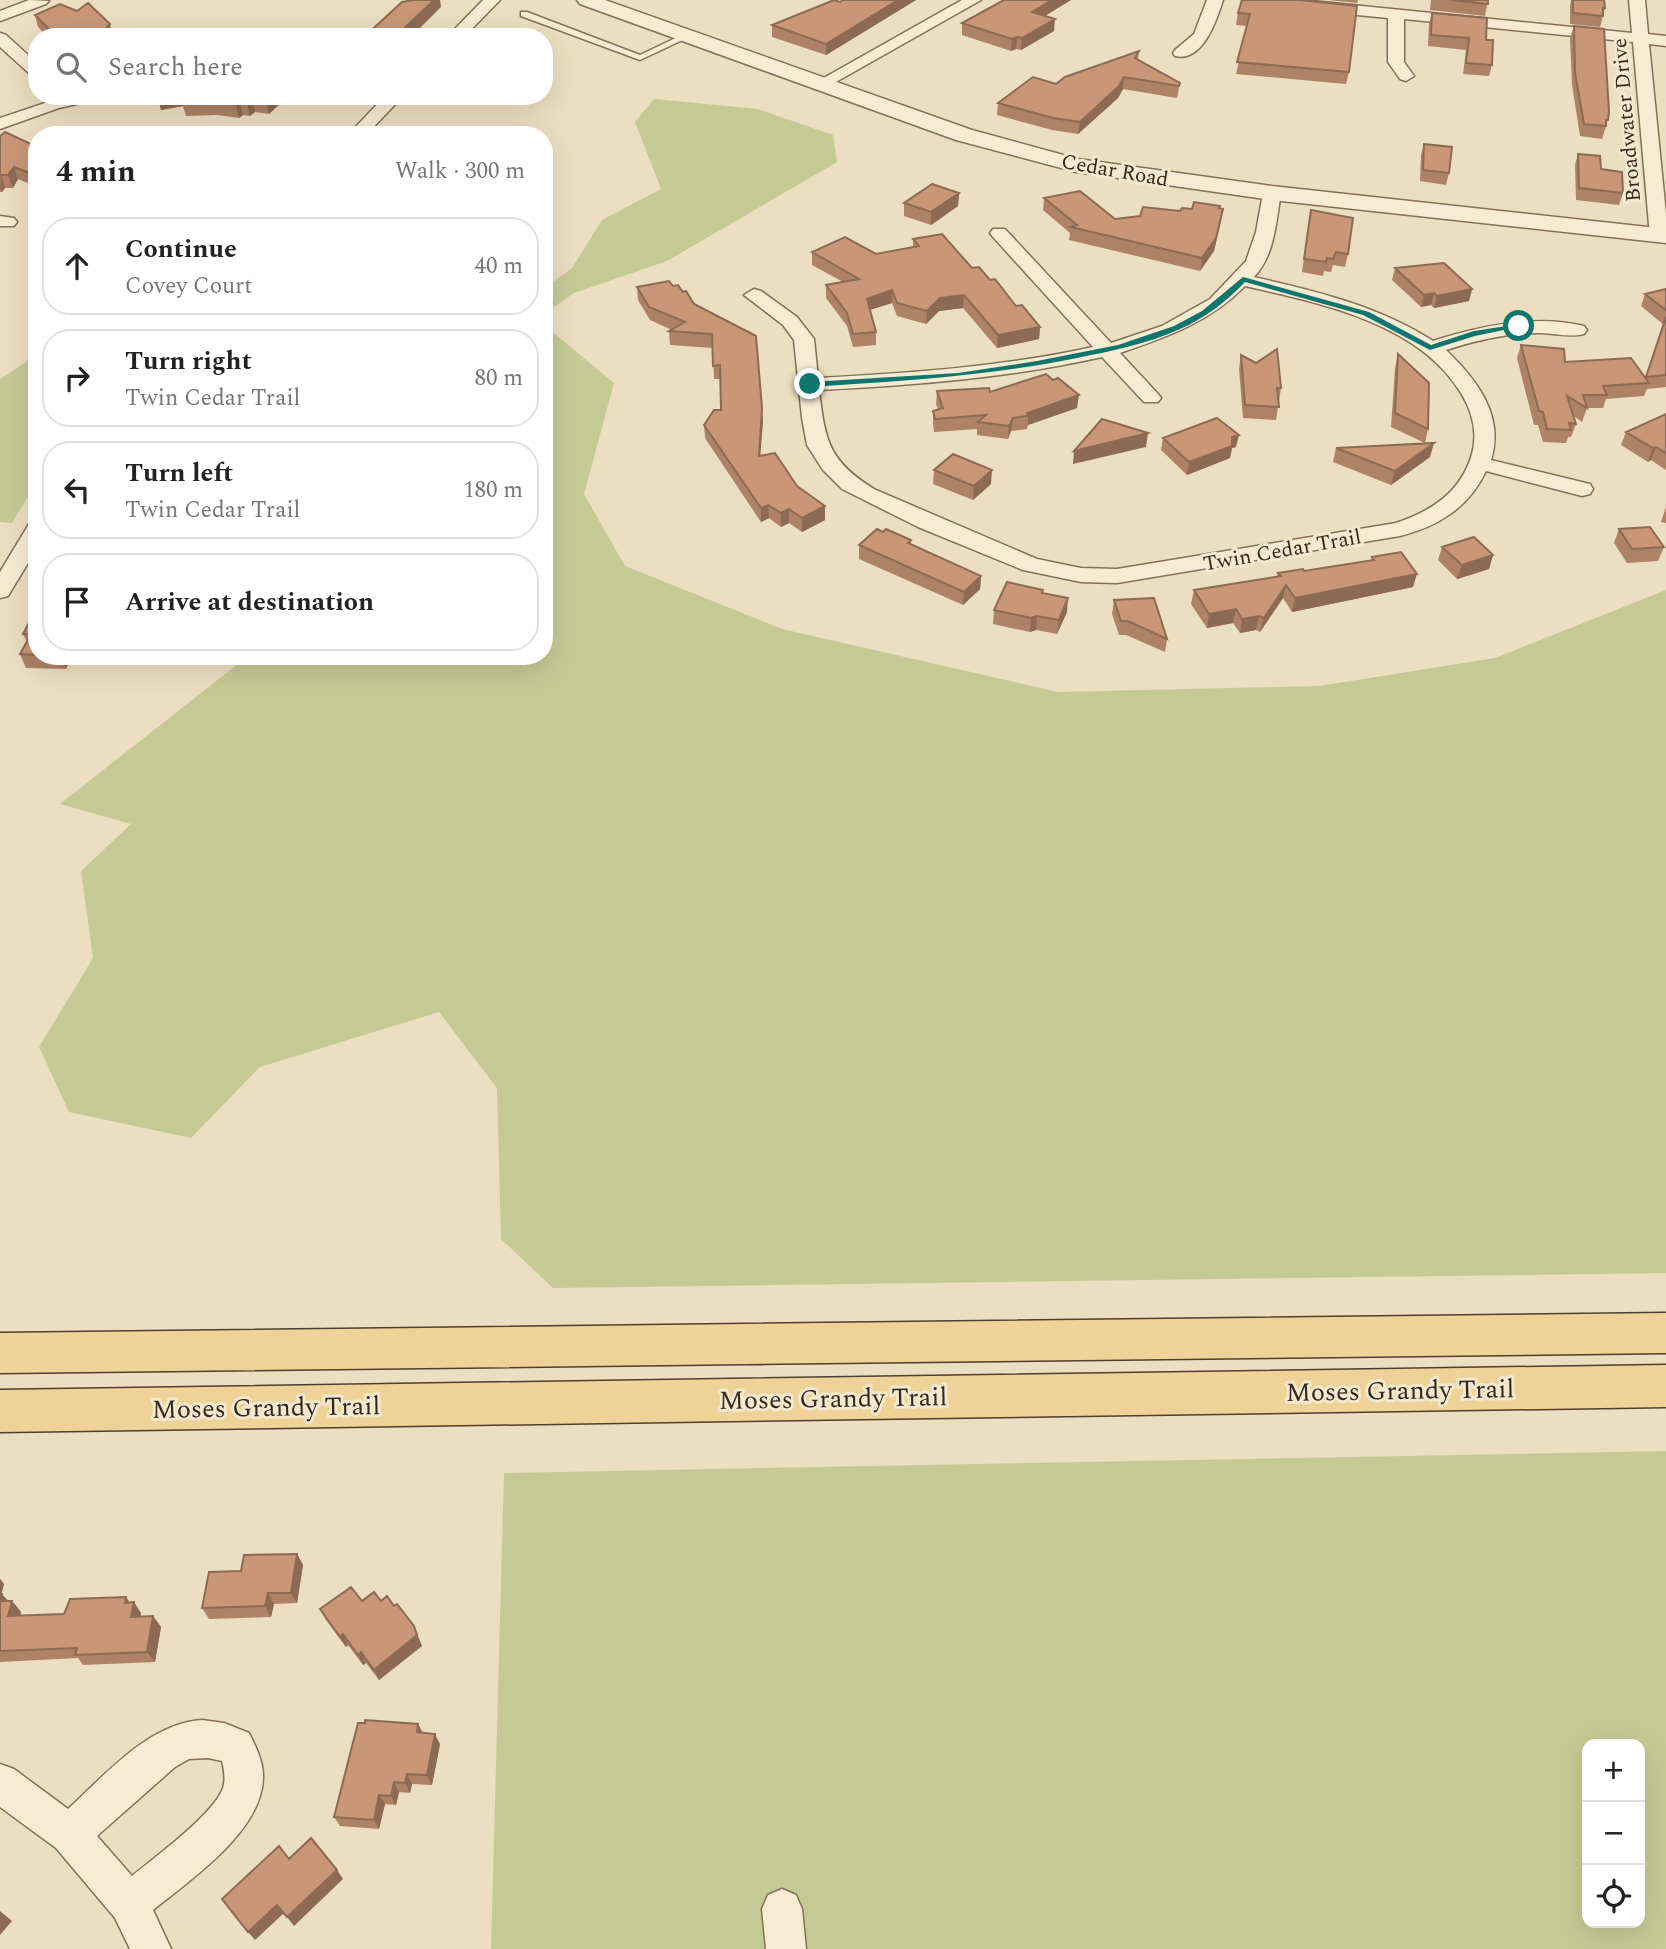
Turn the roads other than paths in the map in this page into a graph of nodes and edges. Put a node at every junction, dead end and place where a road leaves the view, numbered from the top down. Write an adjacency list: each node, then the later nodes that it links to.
1 (492, 0): 11 (street)
2 (587, 0): 12 (street, Cedar Road)
3 (973, 0): 19 (street)
4 (1214, 0): 16 (street)
5 (1256, 0): 9 (street)
6 (1637, 0): 14 (street, Broadwater Drive)
7 (41, 1): 10 (street)
8 (524, 14): 12 (lane)
9 (1396, 14): 14 (street); 18 (street)
10 (0, 16)
11 (464, 28)
12 (688, 36): 19 (street, Cedar Road)
13 (0, 38): 17 (street)
14 (1641, 39): 15 (street); 26 (street, Broadwater Drive)
15 (1666, 41)
16 (1181, 53)
17 (28, 64)
18 (1406, 76)
19 (821, 84): 24 (street, Cedar Road)
20 (48, 105): 22 (street)
21 (386, 105): 23 (street)
22 (0, 124)
23 (365, 126)
24 (1272, 193): 26 (street, Cedar Road); 27 (street)
25 (999, 233): 31 (street)
26 (1663, 236)
27 (1243, 280): 30 (street, Twin Cedar Trail); 31 (street)
28 (754, 295): 32 (street, Twin Cedar Trail)
29 (1577, 330): 30 (street)
30 (1430, 348): 34 (street, Twin Cedar Trail)
31 (1106, 351): 32 (street); 33 (street)
32 (810, 384): 34 (street, Twin Cedar Trail)
33 (1151, 398)
34 (1479, 463): 35 (street)
35 (1582, 488)
36 (28, 543): 37 (street)
37 (0, 591)
38 (1666, 1333): 39 (main road, Moses Grandy Trail)
39 (0, 1353)
40 (1666, 1386): 41 (main road, Moses Grandy Trail)
41 (0, 1411)
42 (0, 1783): 43 (street)
43 (70, 1834): 44 (street); 44 (street)
44 (129, 1905): 46 (street)
45 (782, 1909): 47 (street)
46 (151, 1949)
47 (786, 1949)

